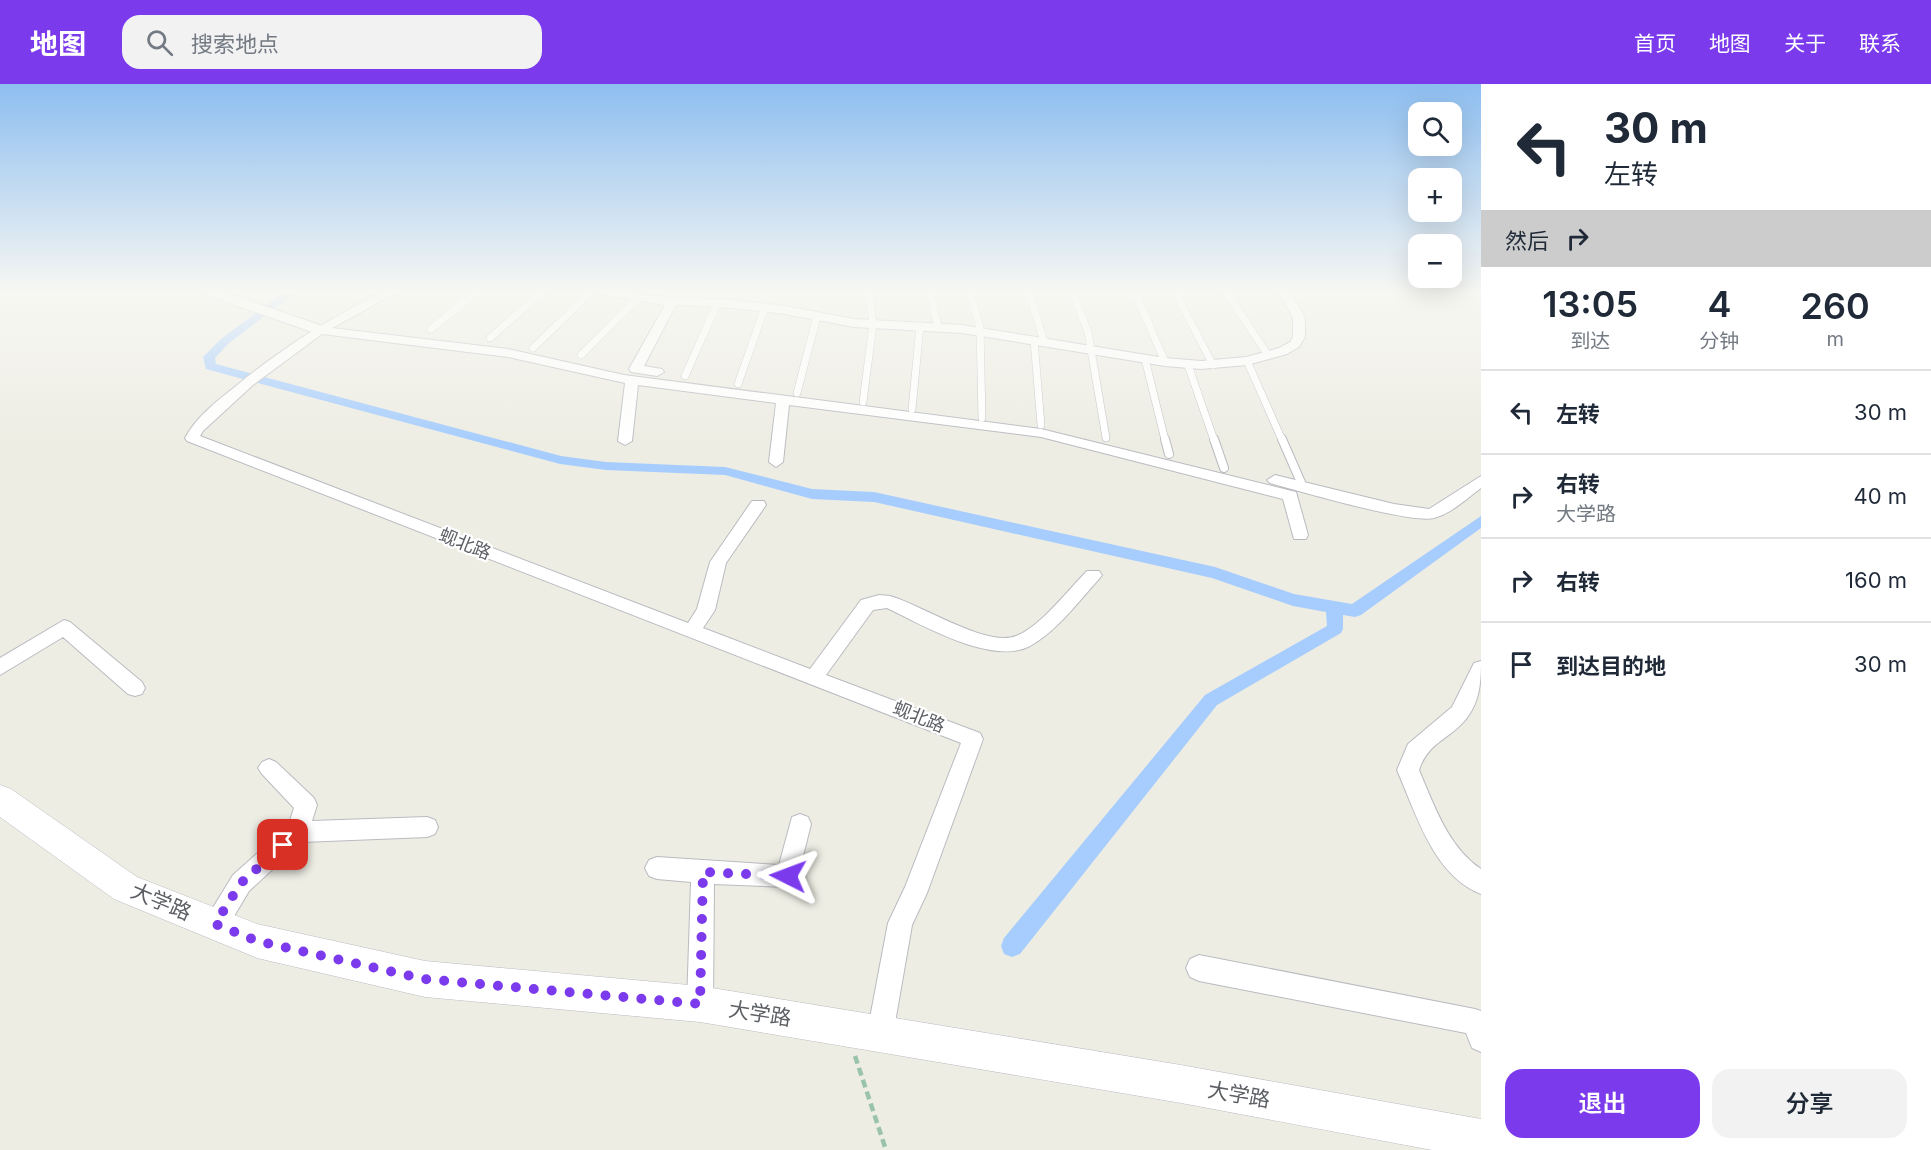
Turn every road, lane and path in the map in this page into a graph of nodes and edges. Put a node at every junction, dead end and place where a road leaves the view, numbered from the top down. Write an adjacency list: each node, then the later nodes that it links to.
1 (1039, 341): 36 (lane)
2 (304, 342): 47 (street, 蚬北路)
3 (416, 342): 29 (street)
4 (540, 342): 19 (lane)
5 (595, 342): 21 (lane)
6 (651, 342): 28 (street)
7 (700, 342): 28 (lane)
8 (753, 342): 30 (lane)
9 (810, 342): 31 (lane)
10 (871, 342): 33 (lane)
11 (918, 342): 34 (lane)
12 (981, 342): 35 (lane)
13 (1043, 342): 20 (street)
14 (1089, 342): 20 (lane)
15 (1156, 342): 25 (lane)
16 (1201, 342): 27 (lane)
17 (1259, 342): 22 (lane)
18 (1296, 342): 22 (street)
19 (534, 348)
20 (1090, 350): 23 (street); 37 (lane)
21 (581, 356)
22 (1268, 356): 24 (street)
23 (1145, 359): 25 (street); 39 (lane)
24 (1247, 361): 27 (street); 43 (lane)
25 (1165, 362): 26 (street)
26 (1188, 365): 27 (street); 41 (lane)
27 (1213, 365)
28 (685, 376): 30 (street)
29 (632, 380): 32 (street); 38 (street)
30 (738, 384): 31 (street)
31 (797, 393): 33 (street)
32 (783, 401): 40 (street); 45 (street)
33 (863, 402): 34 (street)
34 (912, 409): 35 (street)
35 (982, 417): 36 (street)
36 (1041, 425): 37 (street)
37 (1106, 438): 39 (street)
38 (625, 441)
39 (1169, 454): 41 (street)
40 (777, 462)
41 (1224, 468): 43 (street)
42 (1481, 481): 43 (street)
43 (1303, 487)
44 (758, 505): 47 (street)
45 (1300, 535)
46 (1093, 575): 50 (street)
47 (692, 631): 50 (street, 蚬北路)
48 (0, 668): 51 (street)
49 (1481, 668): 59 (street)
50 (814, 677): 63 (street, 蚬北路)
51 (135, 688)
52 (269, 768): 56 (street)
53 (0, 799): 60 (main road, 大学路)
54 (800, 824): 58 (street)
55 (428, 827): 56 (street)
56 (297, 832): 60 (street)
57 (657, 868): 58 (street)
58 (703, 872): 62 (street)
59 (1481, 883)
60 (215, 924): 62 (main road, 大学路)
61 (1198, 968): 64 (street)
62 (700, 1004): 63 (main road, 大学路)
63 (863, 1031): 65 (main road, 大学路); 66 (path)
64 (1481, 1039)
65 (1481, 1139)
66 (886, 1150)

